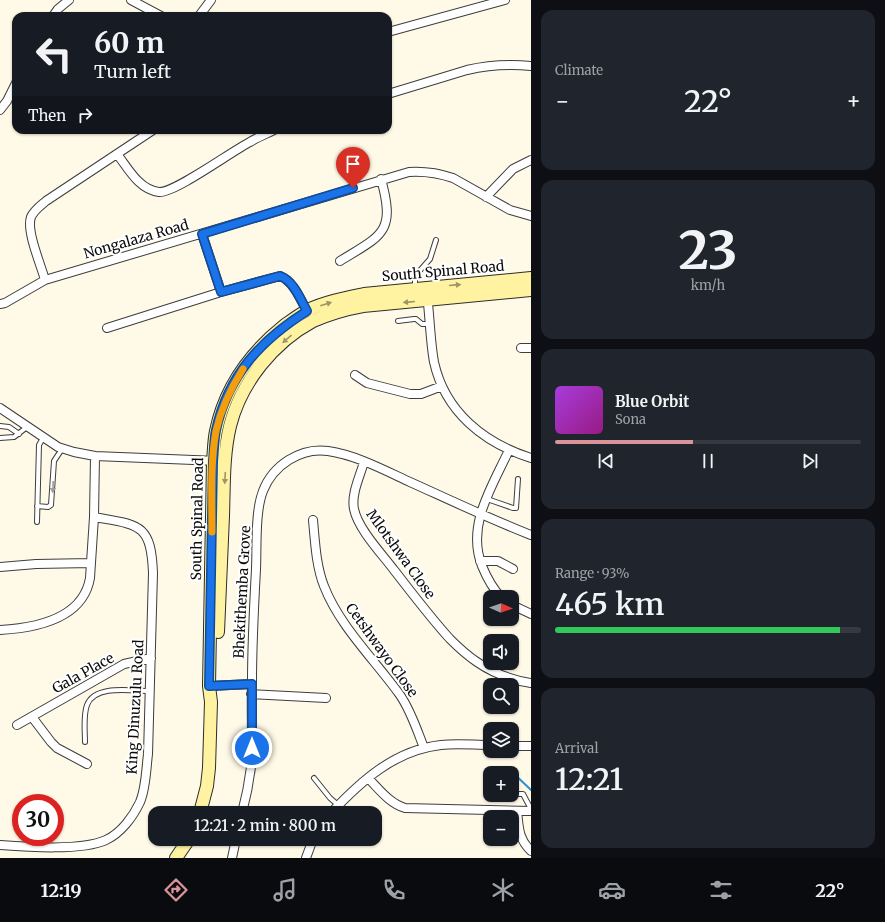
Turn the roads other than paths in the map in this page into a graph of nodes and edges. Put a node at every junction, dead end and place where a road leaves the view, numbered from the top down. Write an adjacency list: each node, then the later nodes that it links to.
1 (70, 0): 5 (street)
2 (131, 0): 6 (street)
3 (212, 0): 7 (street)
4 (505, 0): 8 (street)
5 (56, 12)
6 (154, 12)
7 (202, 12)
8 (392, 31)
9 (531, 66): 11 (street)
10 (12, 92): 12 (street)
11 (392, 93)
12 (0, 110)
13 (146, 134): 15 (street)
14 (266, 134): 15 (street)
15 (117, 154): 24 (street)
16 (531, 160): 18 (street)
17 (381, 179): 18 (street, Nongalaza Road); 20 (street, Nongalaza Road); 22 (street)
18 (486, 196): 19 (street, Nongalaza Road)
19 (531, 216)
20 (202, 234): 24 (street, Nongalaza Road); 26 (street)
21 (436, 240): 27 (lane)
22 (340, 261)
23 (531, 278): 27 (street, South Spinal Road, one-way to 23)
24 (45, 280): 28 (street, Nongalaza Road)
25 (531, 290): 27 (street, South Spinal Road)
26 (221, 292): 29 (street); 32 (street)
27 (423, 292): 29 (street, South Spinal Road, one-way to 27); 31 (street); 48 (street, South Spinal Road, one-way to 48)
28 (0, 304)
29 (307, 311): 47 (street, South Spinal Road)
30 (398, 321): 31 (lane)
31 (430, 324): 36 (street)
32 (107, 328)
33 (521, 348): 34 (street)
34 (531, 348)
35 (355, 375): 36 (street)
36 (442, 386): 44 (street)
37 (0, 408): 39 (street)
38 (0, 426): 40 (lane)
39 (27, 427): 40 (lane); 42 (street)
40 (19, 434): 41 (lane)
41 (0, 438)
42 (43, 438): 43 (street); 52 (lane)
43 (62, 448): 45 (street); 52 (lane, one-way to 52)
44 (509, 450): 46 (street); 51 (street)
45 (95, 456): 47 (street); 54 (street)
46 (531, 458)
47 (213, 461): 48 (street); 69 (street, South Spinal Road)
48 (226, 462): 69 (street, South Spinal Road, one-way to 69)
49 (364, 462): 53 (street); 67 (street, Mlotshwa Close); 68 (street, Bhekithemba Grove)
50 (518, 479): 51 (lane)
51 (487, 499): 53 (street)
52 (37, 506): 56 (lane)
53 (480, 513): 57 (street); 58 (street)
54 (94, 517): 59 (street); 66 (street, King Dinuzulu Road)
55 (313, 520): 79 (street, Cetshwayo Close)
56 (37, 522)
57 (531, 535)
58 (480, 561): 61 (street); 62 (street)
59 (91, 563): 60 (street); 65 (street)
60 (0, 567)
61 (513, 569)
62 (496, 590)
63 (519, 608): 64 (street)
64 (531, 614)
65 (0, 630)
66 (151, 658): 70 (street, King Dinuzulu Road); 73 (street, Gala Place)
67 (531, 683)
68 (252, 684): 69 (street); 71 (street, Bhekithemba Grove)
69 (212, 686): 85 (street, South Spinal Road)
70 (150, 691): 75 (lane); 91 (street, King Dinuzulu Road)
71 (251, 694): 72 (street); 86 (street, Bhekithemba Grove)
72 (326, 698)
73 (32, 717): 74 (street, Gala Place); 80 (street)
74 (17, 725)
75 (85, 742)
76 (483, 745): 79 (street)
77 (519, 746): 78 (street)
78 (531, 746)
79 (424, 748): 82 (street)
80 (87, 764)
81 (314, 778): 84 (lane)
82 (368, 778): 84 (street); 87 (street)
83 (519, 794): 88 (lane)
84 (338, 805)
85 (202, 806)
86 (244, 806)
87 (483, 810)
88 (531, 810): 89 (street)
89 (519, 811)
90 (519, 826): 95 (street)
91 (0, 845)
92 (184, 846): 96 (street)
93 (235, 846): 97 (street)
94 (310, 846): 98 (street)
95 (531, 851)
96 (176, 858)
97 (232, 858)
98 (306, 858)

